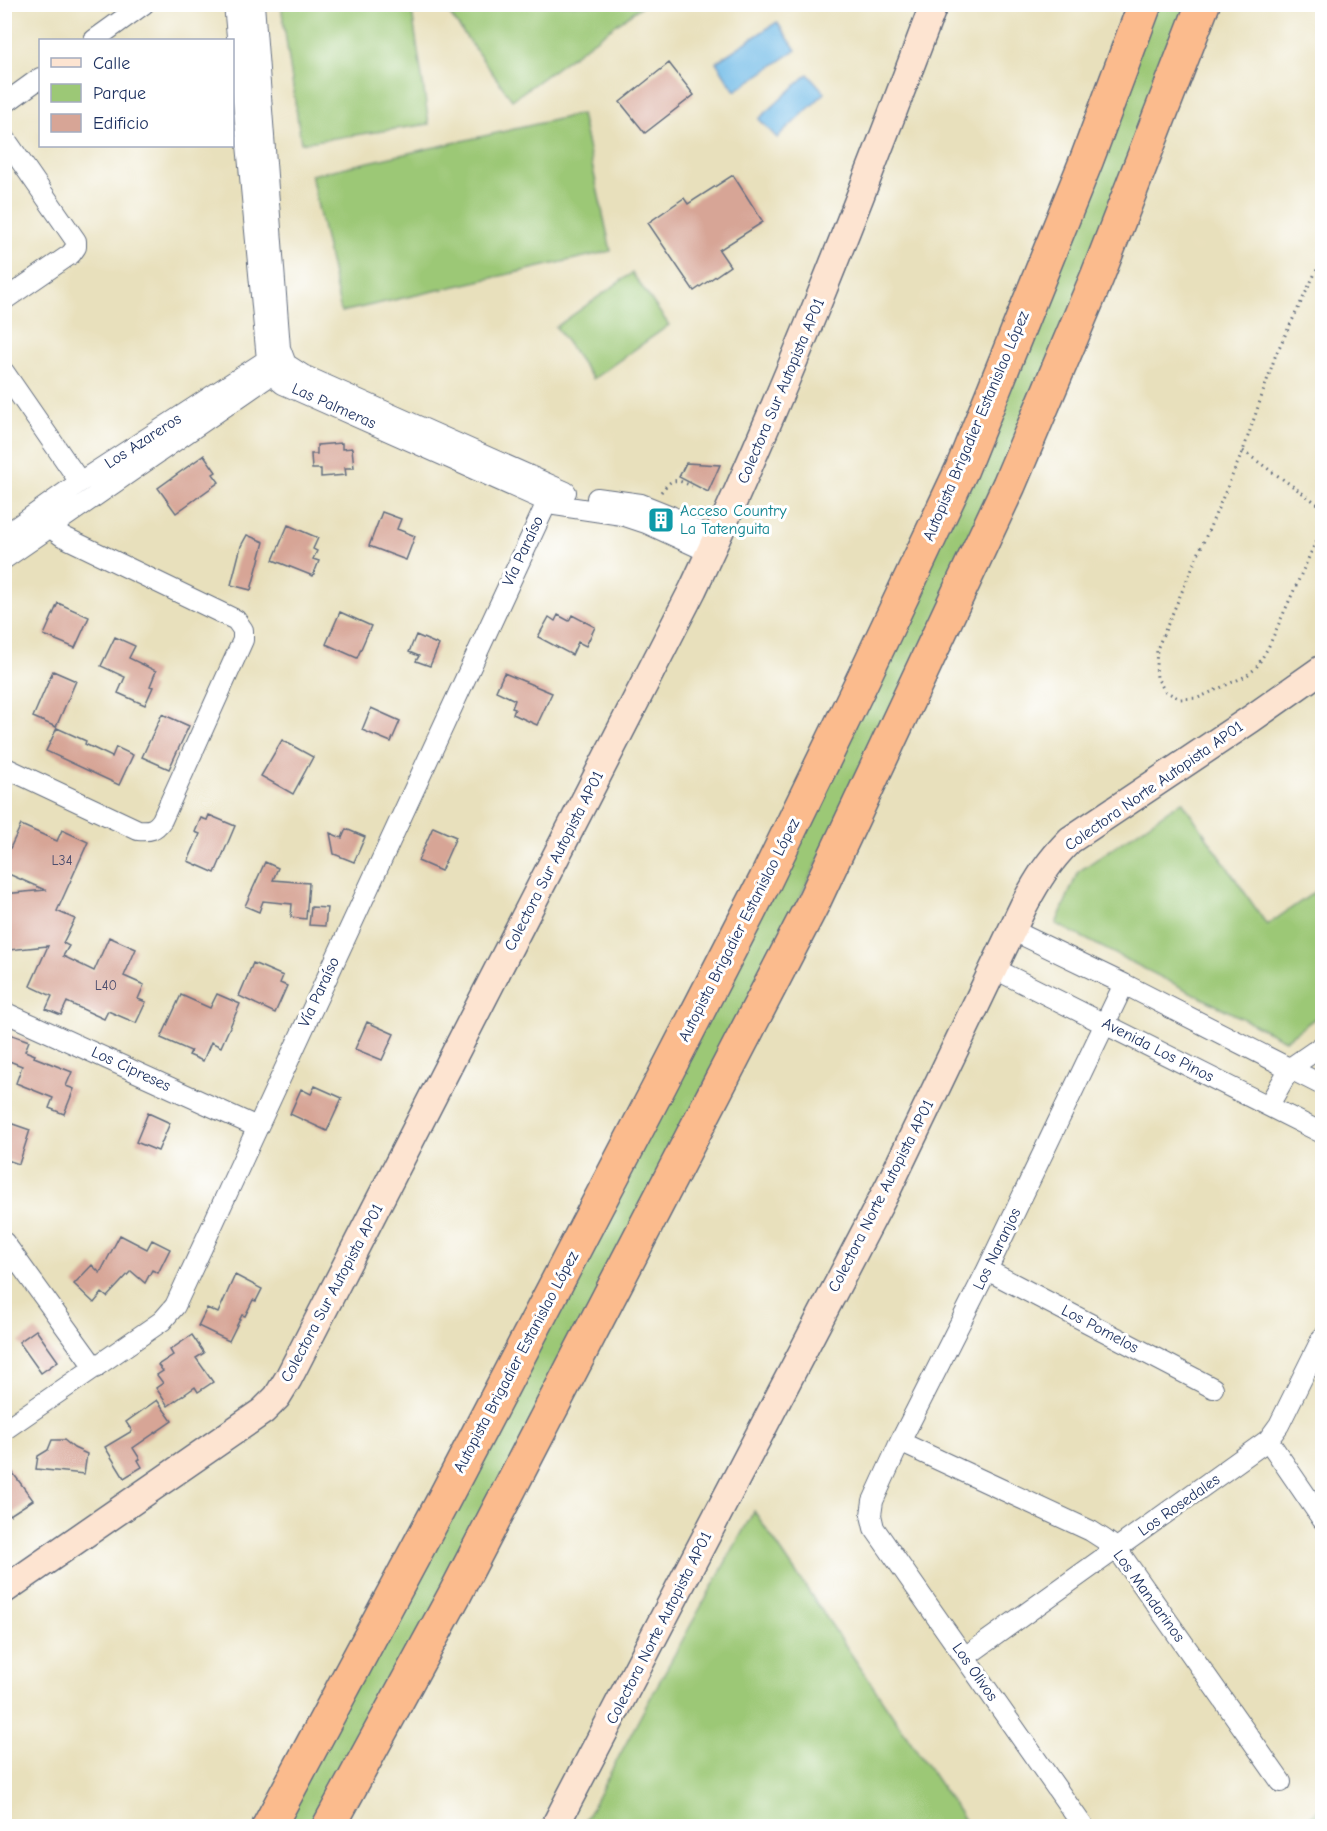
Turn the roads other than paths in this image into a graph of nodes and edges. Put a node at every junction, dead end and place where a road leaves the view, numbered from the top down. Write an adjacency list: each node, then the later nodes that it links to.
1 (144, 4): 8 (street)
2 (234, 4): 14 (street)
3 (254, 4): 14 (street, Las Palmeras)
4 (934, 4): 21 (main road, Colectora Sur Autopista AP01)
5 (1129, 4): 12 (highway)
6 (1145, 4): 12 (highway, Autopista Brigadier Estanislao López)
7 (1203, 4): 51 (highway)
8 (95, 39)
9 (39, 79): 10 (street)
10 (4, 104)
11 (4, 138): 13 (street)
12 (1087, 159): 50 (highway, Autopista Brigadier Estanislao López)
13 (4, 300)
14 (275, 367): 16 (street, Los Azareros); 17 (street, Los Azareros); 18 (street, Las Palmeras)
15 (4, 372): 16 (street)
16 (88, 477): 17 (street); 20 (street, Los Azareros)
17 (107, 489): 19 (street, Los Azareros)
18 (550, 494): 21 (street, Las Palmeras); 21 (street, Las Palmeras); 34 (street, Vía Paraíso)
19 (51, 528): 22 (street, Los Azareros); 24 (street)
20 (4, 536)
21 (714, 545): 47 (main road, Colectora Sur Autopista AP01)
22 (4, 559)
23 (1323, 669): 25 (main road, Colectora Norte Autopista AP01)
24 (4, 767)
25 (1012, 930): 26 (main road, Colectora Norte Autopista AP01); 27 (street)
26 (993, 968): 29 (street, Avenida Los Pinos); 52 (main road, Colectora Norte Autopista AP01)
27 (1124, 984): 29 (street, Los Naranjos); 31 (street)
28 (4, 1011): 34 (street, Los Cipreses)
29 (1106, 1024): 33 (street, Avenida Los Pinos); 37 (street, Los Naranjos)
30 (1323, 1046): 31 (street)
31 (1290, 1068): 32 (street); 33 (street)
32 (1323, 1085)
33 (1269, 1105): 35 (street, Avenida Los Pinos)
34 (257, 1127): 39 (street, Vía Paraíso)
35 (1323, 1133)
36 (4, 1242): 39 (street)
37 (987, 1270): 40 (street, Los Pomelos); 43 (street, Los Naranjos)
38 (1323, 1338): 42 (street, Los Rosedales)
39 (95, 1368): 41 (street, Vía Paraíso)
40 (1213, 1388)
41 (4, 1431)
42 (1268, 1440): 45 (street); 46 (street, Los Rosedales)
43 (900, 1442): 44 (street, Los Naranjos); 46 (street, Los Mandarinos)
44 (871, 1515): 48 (street, Los Olivos)
45 (1323, 1519)
46 (1117, 1549): 48 (street, Los Rosedales); 49 (street, Los Mandarinos)
47 (4, 1590)
48 (965, 1657): 53 (street, Los Olivos)
49 (1281, 1782)
50 (268, 1827)
51 (329, 1827)
52 (555, 1827)
53 (1083, 1827)

